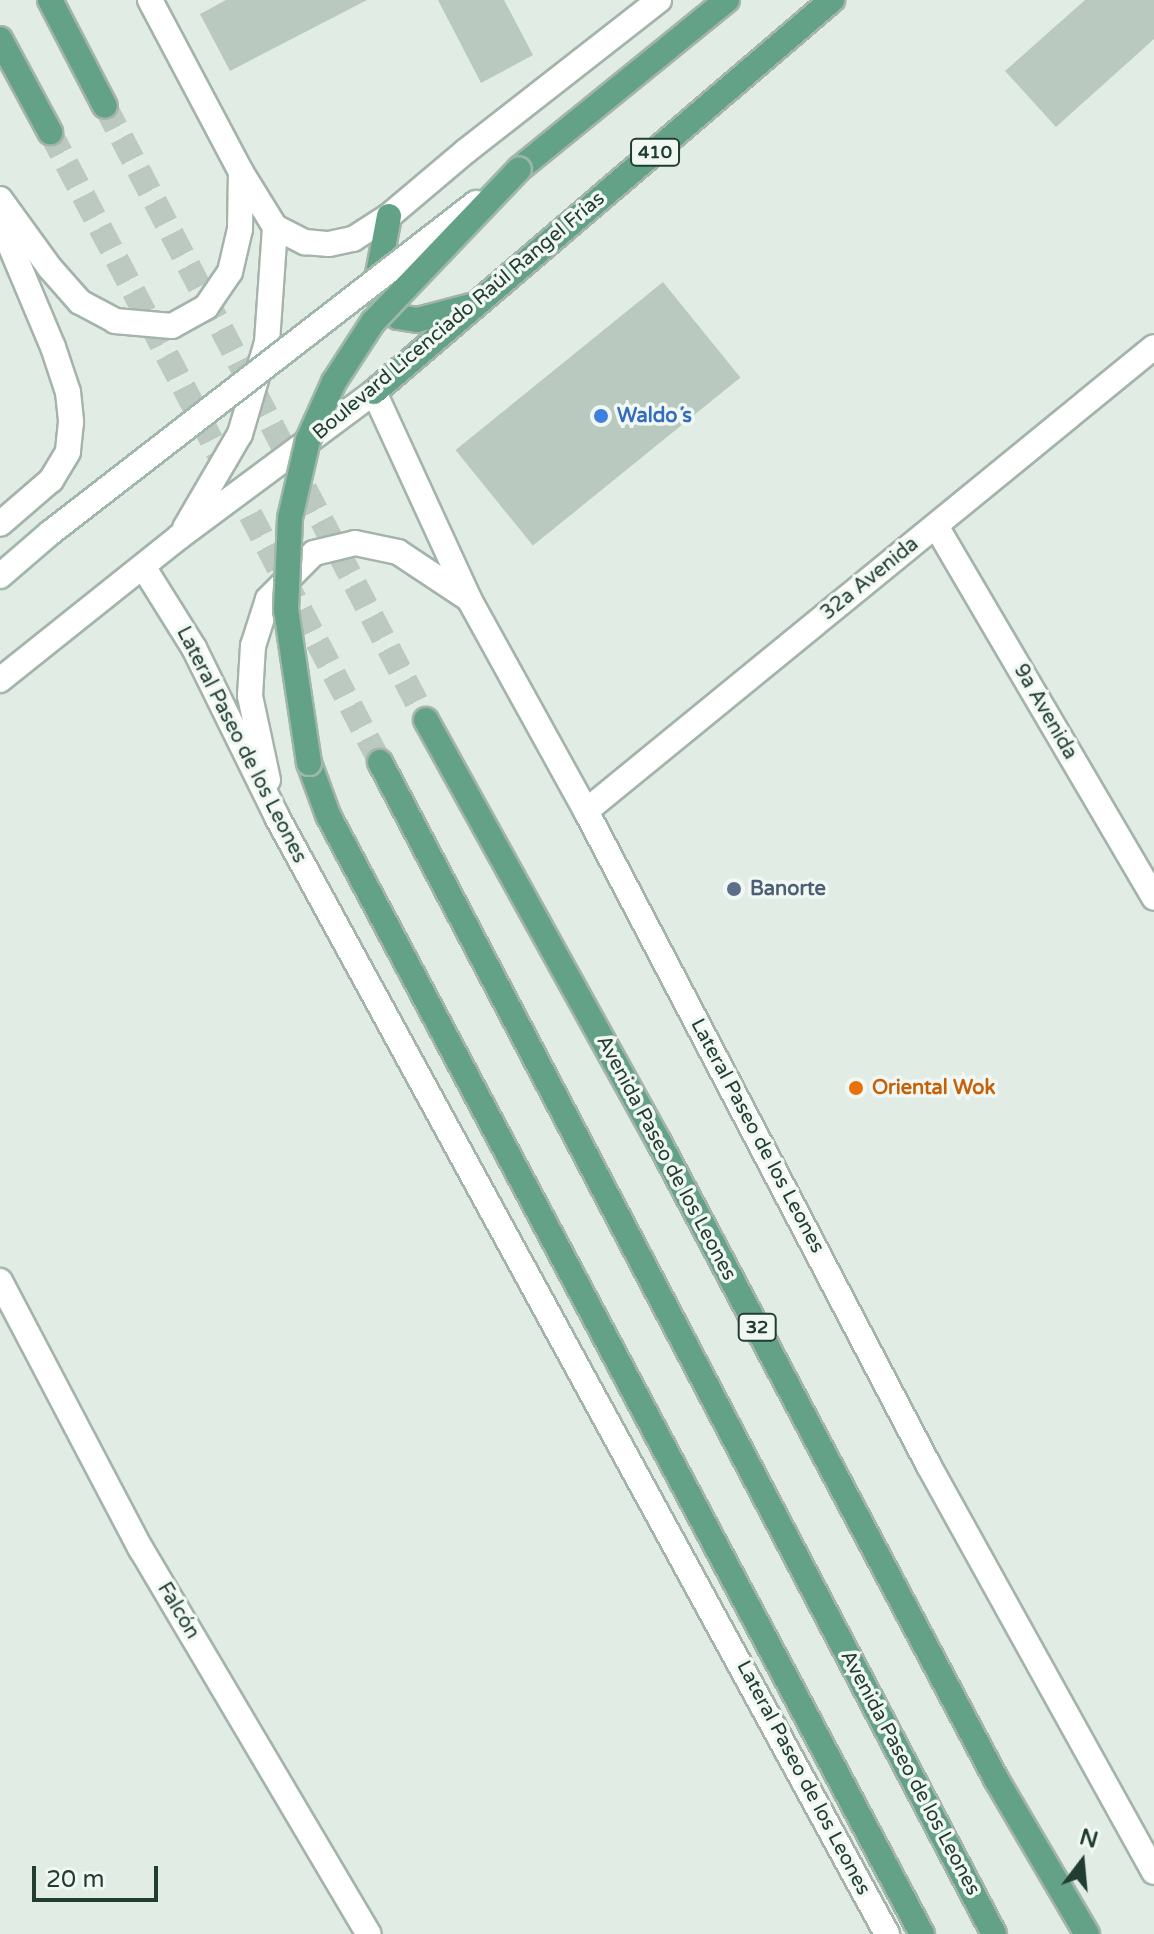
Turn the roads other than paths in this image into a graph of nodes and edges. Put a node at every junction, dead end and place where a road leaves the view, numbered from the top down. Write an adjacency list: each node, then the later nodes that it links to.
1 (50, 0): 7 (main road)
2 (150, 0): 10 (street)
3 (659, 0): 12 (street)
4 (727, 0): 9 (main road)
5 (832, 0): 15 (main road, Boulevard Licenciado Raúl Rangel Frías / 410)
6 (0, 39): 8 (main road)
7 (105, 106)
8 (50, 132)
9 (519, 169): 22 (street, bridge); 34 (main road, bridge)
10 (241, 172): 11 (street); 14 (street)
11 (0, 199)
12 (389, 216): 14 (street); 15 (main road)
13 (0, 221): 18 (street)
14 (275, 227): 20 (street)
15 (477, 304): 17 (main road, Boulevard Licenciado Raúl Rangel Frías / 410)
16 (1154, 347): 19 (street, 32a Avenida)
17 (374, 392): 20 (street, Boulevard Licenciado Raúl Rangel Frías / 410); 23 (street, Lateral Paseo de los Leones)
18 (0, 524)
19 (936, 526): 27 (street, 32a Avenida); 29 (street, 9a Avenida)
20 (179, 537): 21 (street, Boulevard Licenciado Raúl Rangel Frías / 410)
21 (144, 568): 24 (street, Boulevard Licenciado Raúl Rangel Frías / 410); 28 (street, Lateral Paseo de los Leones)
22 (0, 576)
23 (469, 599): 27 (street, Lateral Paseo de los Leones); 28 (street)
24 (0, 680)
25 (426, 720): 36 (main road, Avenida Paseo de los Leones / 32)
26 (380, 762): 35 (main road, Avenida Paseo de los Leones)
27 (586, 811): 31 (street, Lateral Paseo de los Leones)
28 (277, 817): 33 (street, Lateral Paseo de los Leones)
29 (1154, 898)
30 (0, 1281): 32 (street, Falcón)
31 (1154, 1872)
32 (369, 1934)
33 (887, 1934)
34 (922, 1934)
35 (994, 1934)
36 (1087, 1934)

